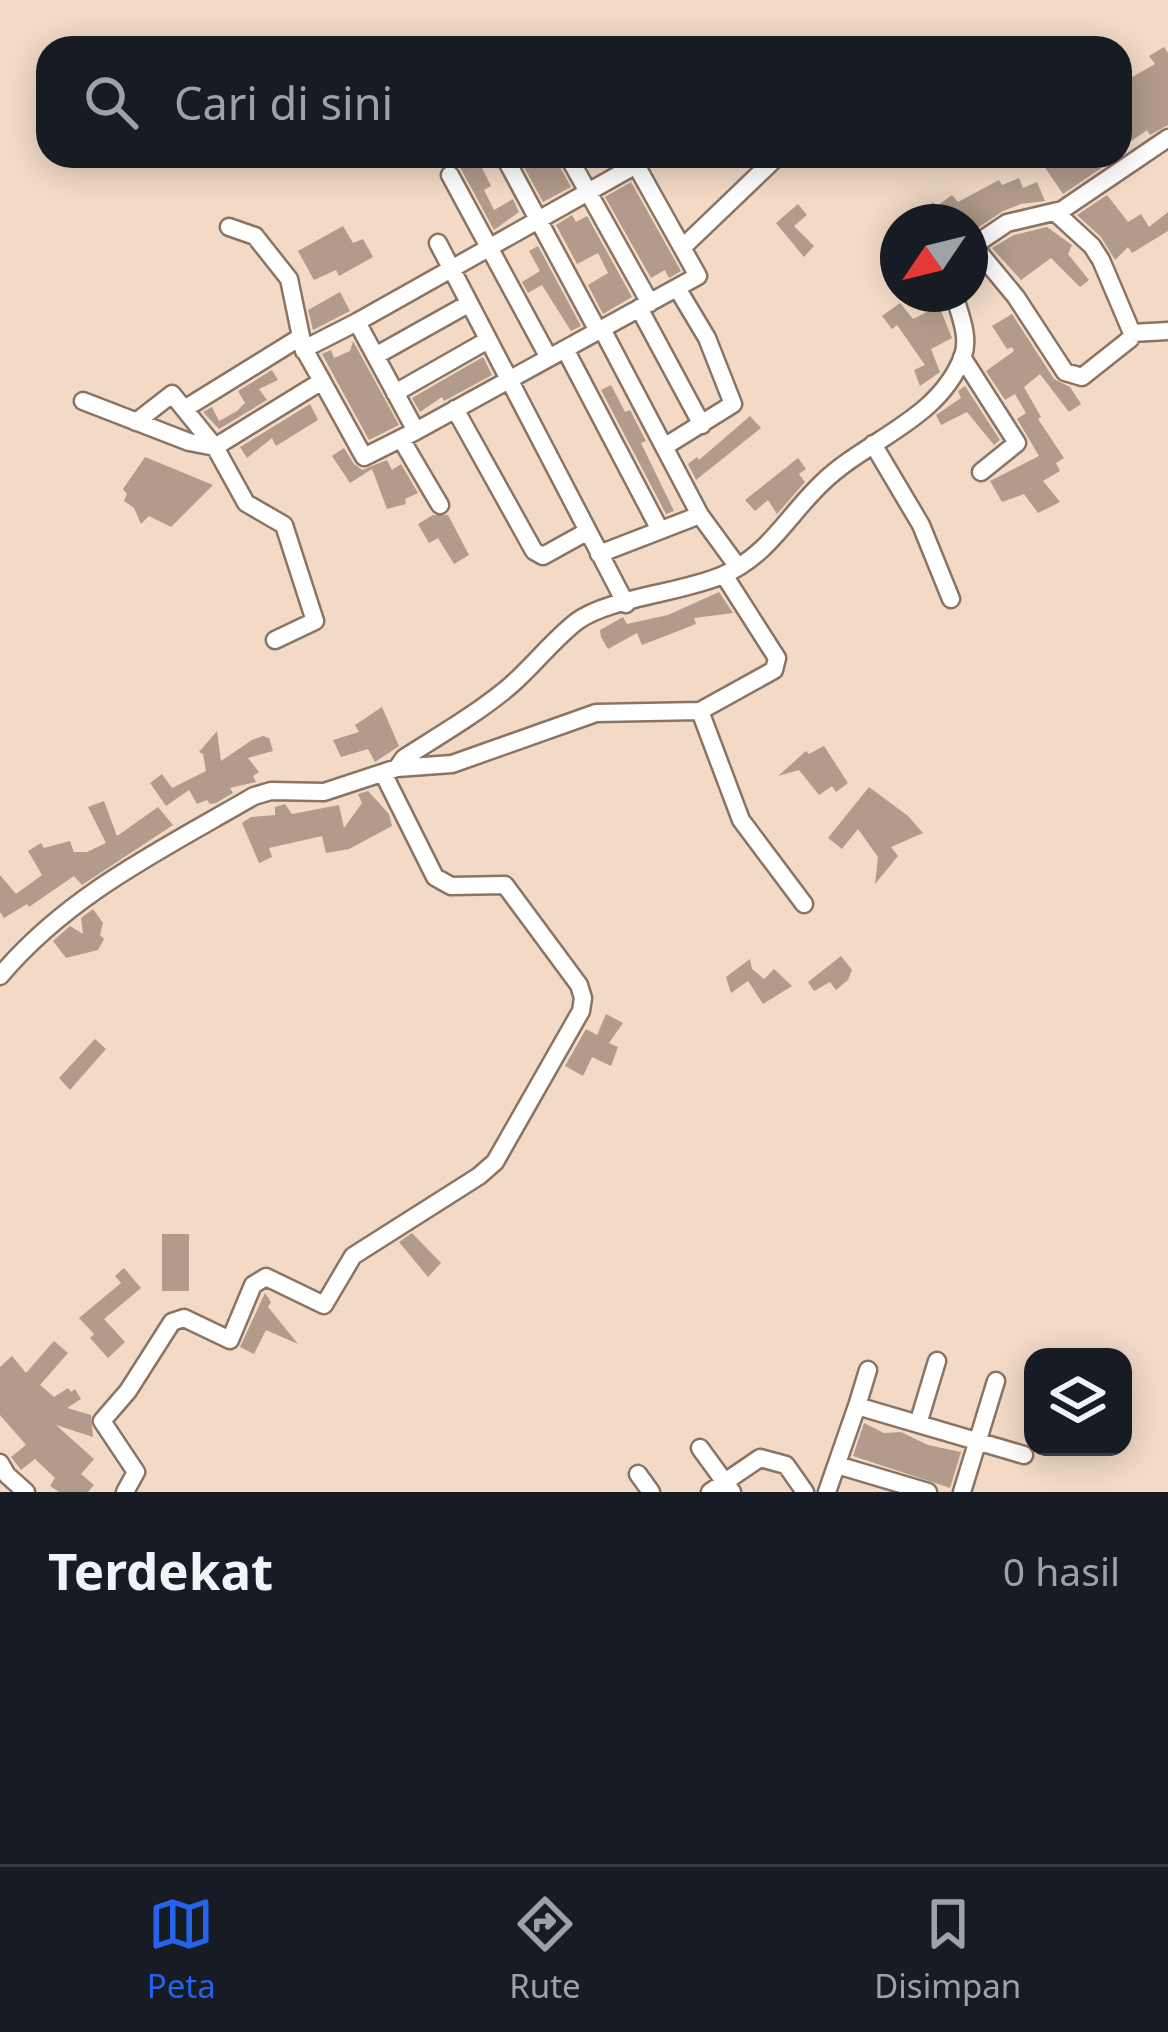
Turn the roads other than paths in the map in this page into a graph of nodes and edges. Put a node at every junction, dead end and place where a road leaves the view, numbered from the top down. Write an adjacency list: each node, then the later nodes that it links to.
1 (1168, 138): 2 (street)
2 (1132, 162)
3 (511, 168): 12 (street)
4 (574, 168): 10 (street)
5 (630, 168): 10 (street)
6 (638, 168): 17 (street)
7 (765, 168): 17 (street)
8 (1122, 168): 11 (street)
9 (451, 175): 16 (street)
10 (586, 191): 12 (street); 22 (street)
11 (1055, 212): 14 (street); 27 (street)
12 (538, 218): 16 (street); 25 (street)
13 (230, 227): 29 (street)
14 (988, 236)
15 (437, 243): 19 (street)
16 (491, 245): 19 (street); 30 (street)
17 (683, 247): 20 (street)
18 (988, 265): 27 (street)
19 (450, 267): 21 (street); 24 (street)
20 (677, 288): 22 (street); 40 (street)
21 (468, 304): 28 (street); 31 (street)
22 (645, 306): 25 (street); 40 (street)
23 (959, 312): 32 (street)
24 (357, 322): 29 (street); 31 (street)
25 (600, 330): 30 (street); 44 (street)
26 (1168, 331): 27 (street)
27 (1132, 333)
28 (488, 340): 33 (street); 35 (street)
29 (302, 345): 34 (street); 37 (street)
30 (557, 354): 33 (street); 48 (street)
31 (377, 355): 35 (street)
32 (962, 357): 42 (street); 45 (street)
33 (509, 380): 38 (street); 49 (street)
34 (322, 381): 41 (street); 43 (street)
35 (395, 393): 41 (street)
36 (83, 401): 39 (street)
37 (186, 409): 39 (street); 43 (street)
38 (455, 410): 41 (street); 49 (street)
39 (136, 422): 43 (street)
40 (702, 424): 44 (street)
41 (408, 435): 46 (street)
42 (873, 444): 51 (street); 52 (street)
43 (215, 447): 54 (street)
44 (664, 447): 47 (street)
45 (981, 472)
46 (440, 505)
47 (700, 515): 48 (street); 51 (street)
48 (660, 530): 50 (street)
49 (588, 531): 50 (street)
50 (599, 554): 53 (street)
51 (731, 571): 53 (street); 55 (street)
52 (951, 599)
53 (626, 604): 56 (street)
54 (275, 640)
55 (700, 711): 56 (street); 57 (street)
56 (390, 770): 58 (street); 72 (street)
57 (804, 904)
58 (0, 976)
59 (937, 1361): 63 (street)
60 (868, 1370): 62 (street)
61 (996, 1381): 64 (street)
62 (857, 1406): 63 (street); 68 (street)
63 (918, 1424): 64 (street)
64 (977, 1440): 66 (street); 77 (street)
65 (700, 1448): 70 (street)
66 (1024, 1455)
67 (0, 1463): 71 (street)
68 (837, 1465): 75 (street); 76 (street)
69 (638, 1474): 73 (street)
70 (722, 1489): 74 (street)
71 (26, 1492)
72 (125, 1492)
73 (651, 1492)
74 (805, 1492)
75 (827, 1492)
76 (928, 1492)
77 (962, 1492)

